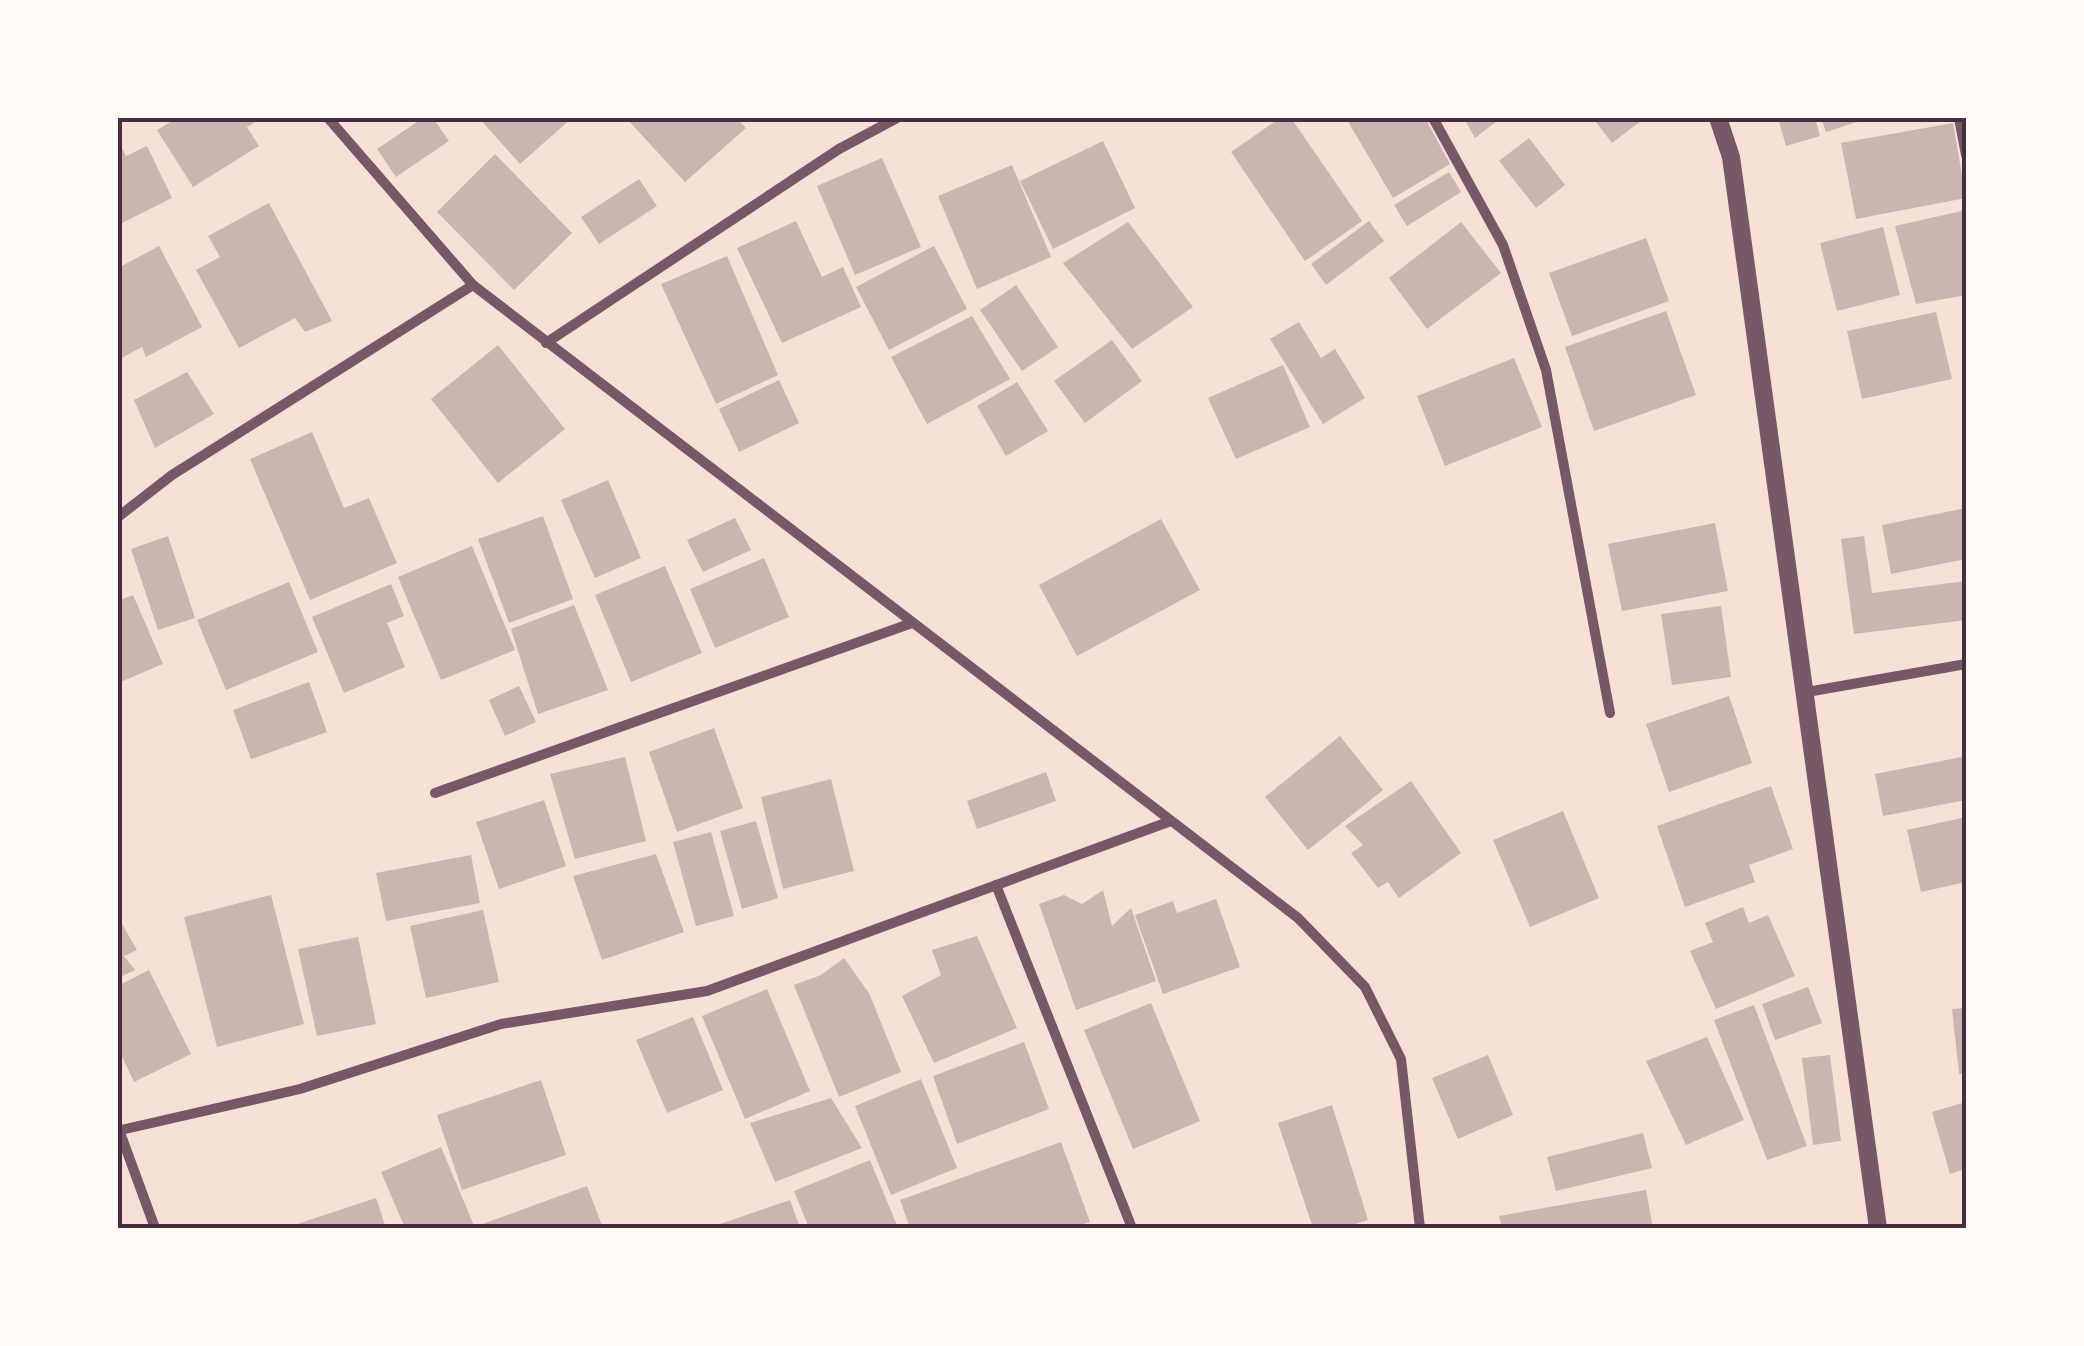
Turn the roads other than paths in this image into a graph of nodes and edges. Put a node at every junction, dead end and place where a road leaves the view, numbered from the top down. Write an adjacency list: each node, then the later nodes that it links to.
1 (328, 118): 7 (street)
2 (897, 118): 8 (street)
3 (1433, 118): 13 (street)
4 (1718, 118): 12 (street)
5 (1959, 118): 6 (street)
6 (1966, 155)
7 (472, 285): 8 (street); 9 (street)
8 (546, 343): 10 (street)
9 (118, 517)
10 (912, 623): 14 (street); 15 (street)
11 (1966, 664): 12 (street)
12 (1806, 692): 21 (street)
13 (1610, 713)
14 (435, 793)
15 (1171, 821): 16 (street); 20 (street)
16 (996, 886): 17 (street); 19 (street)
17 (119, 1128): 18 (street)
18 (155, 1228)
19 (1132, 1228)
20 (1420, 1228)
21 (1878, 1228)

